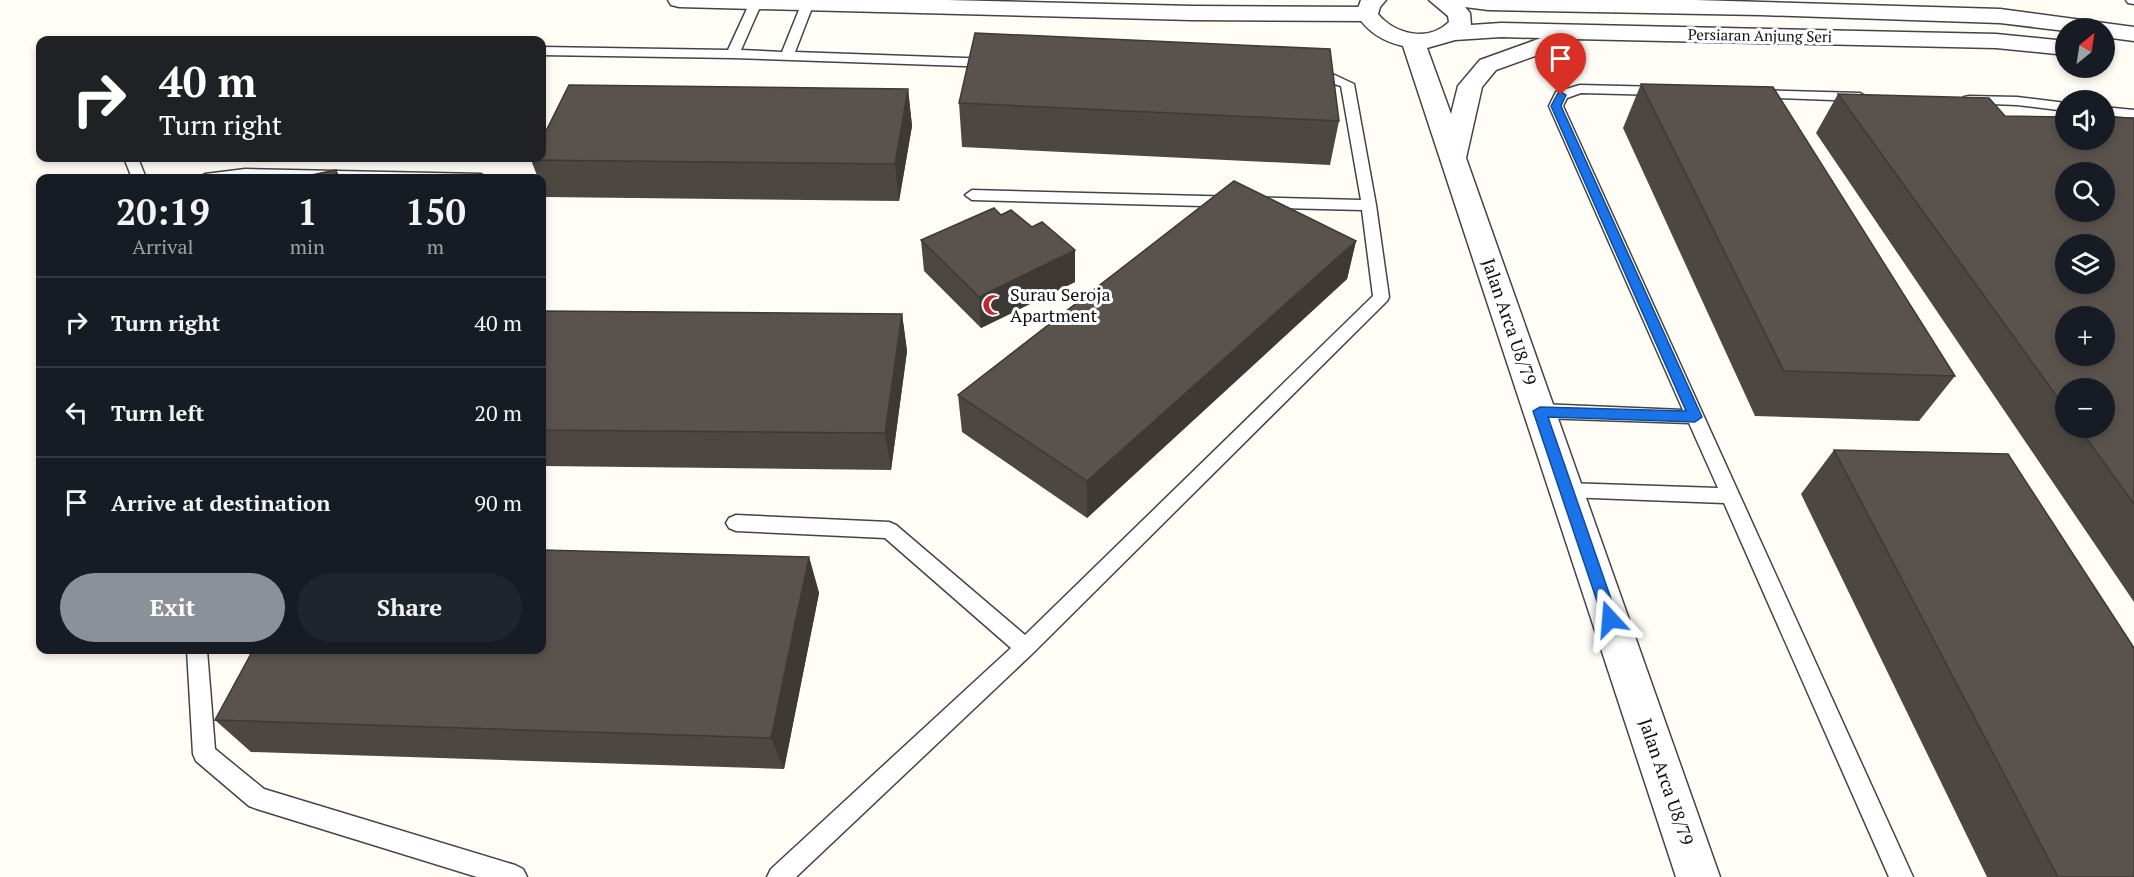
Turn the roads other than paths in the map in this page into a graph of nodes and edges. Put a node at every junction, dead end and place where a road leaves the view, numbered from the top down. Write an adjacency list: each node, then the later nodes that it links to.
1 (679, 0): 4 (street)
2 (1440, 0): 11 (street)
3 (1465, 0): 8 (street, Persiaran Anjung Seri)
4 (756, 1): 5 (street); 17 (lane)
5 (808, 2): 6 (street); 19 (lane)
6 (1191, 7): 7 (street)
7 (1371, 7): 13 (street)
8 (2055, 23)
9 (2115, 31): 12 (street)
10 (1581, 32): 11 (street, Persiaran Anjung Seri); 14 (street, Persiaran Anjung Seri); 29 (street)
11 (1455, 33): 13 (street, Persiaran Anjung Seri)
12 (2134, 33)
13 (1413, 40): 29 (street, Jalan Arca U8/79)
14 (2055, 47)
15 (546, 51): 17 (lane)
16 (2115, 52): 18 (street)
17 (733, 54): 19 (lane)
18 (2134, 55)
19 (787, 56): 20 (lane)
20 (1013, 64)
21 (1298, 73): 33 (lane)
22 (1675, 92): 35 (lane)
23 (1734, 93): 24 (lane)
24 (1875, 97)
25 (1958, 100): 26 (lane)
26 (2055, 106)
27 (2115, 112): 28 (lane)
28 (2134, 114)
29 (1454, 159): 34 (street, Jalan Arca U8/79)
30 (237, 174): 31 (lane)
31 (292, 174)
32 (972, 195): 33 (lane)
33 (1370, 206): 39 (lane)
34 (1540, 411): 35 (lane); 36 (street, Jalan Arca U8/79)
35 (1695, 417): 37 (lane)
36 (1566, 490): 37 (lane); 43 (street, Jalan Arca U8/79)
37 (1730, 496): 44 (lane)
38 (735, 523): 39 (lane)
39 (1025, 648): 42 (lane)
40 (197, 654): 41 (lane)
41 (514, 877)
42 (779, 877)
43 (1698, 877)
44 (1901, 877)

